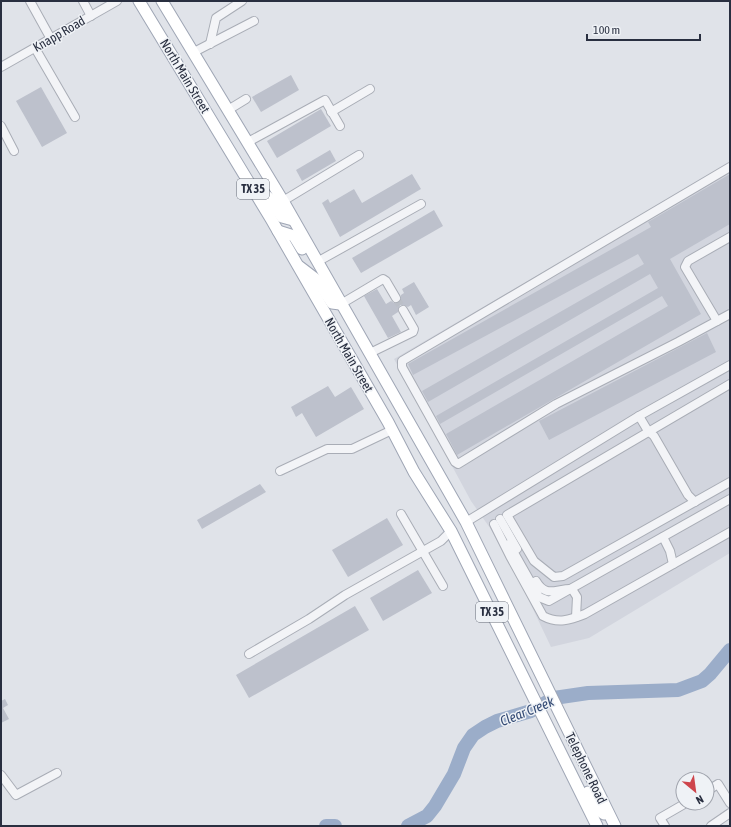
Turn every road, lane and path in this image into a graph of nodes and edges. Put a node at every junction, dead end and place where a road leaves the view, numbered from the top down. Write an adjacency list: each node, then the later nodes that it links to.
1 (30, 1): 9 (street)
2 (83, 1): 7 (street)
3 (117, 1): 7 (street, Knapp Road)
4 (139, 1): 25 (main road, North Main Street / TX 35)
5 (162, 1): 12 (main road, North Main Street / TX 35)
6 (242, 1): 10 (street)
7 (91, 16): 9 (street, Knapp Road)
8 (254, 21): 10 (street)
9 (51, 39): 11 (street, Knapp Road)
10 (210, 44): 12 (street)
11 (35, 48): 13 (street, Knapp Road); 18 (street)
12 (194, 52): 16 (main road, North Main Street / TX 35)
13 (1, 67)
14 (370, 89): 17 (street)
15 (246, 99): 16 (street)
16 (228, 110): 21 (main road, North Main Street / TX 35)
17 (331, 112): 20 (street); 21 (street)
18 (75, 118)
19 (1, 126): 22 (street)
20 (340, 126)
21 (248, 142): 26 (main road, North Main Street / TX 35)
22 (14, 151)
23 (359, 155): 26 (street)
24 (730, 167): 37 (street)
25 (247, 178): 28 (main road); 29 (main road, North Main Street / TX 35)
26 (283, 201): 28 (main road, North Main Street / TX 35)
27 (421, 204): 31 (street)
28 (293, 220): 31 (main road, North Main Street / TX 35)
29 (278, 231): 31 (main road); 32 (main road, North Main Street / TX 35)
30 (730, 237): 37 (street)
31 (317, 262): 34 (main road, North Main Street / TX 35)
32 (296, 264): 34 (main road); 43 (main road, North Main Street / TX 35)
33 (396, 298): 34 (street)
34 (341, 304): 38 (main road, North Main Street / TX 35)
35 (403, 310): 38 (street)
36 (730, 314): 37 (street)
37 (717, 321)
38 (370, 353): 42 (main road, North Main Street / TX 35)
39 (730, 365): 41 (street)
40 (730, 384): 44 (street)
41 (639, 416): 44 (street); 49 (street)
42 (409, 421): 43 (main road); 52 (main road, North Main Street / TX 35)
43 (392, 430): 45 (street); 53 (main road, North Main Street / TX 35)
44 (648, 431): 48 (street); 51 (street)
45 (280, 471)
46 (730, 482): 48 (street)
47 (730, 499): 55 (street)
48 (695, 502): 51 (street)
49 (483, 512): 51 (street); 52 (street)
50 (401, 514): 56 (street)
51 (500, 519): 59 (street); 60 (street)
52 (466, 522): 53 (main road); 62 (main road, North Main Street / TX 35)
53 (451, 532): 56 (street); 63 (main road, North Main Street / TX 35)
54 (730, 532): 57 (street)
55 (663, 536): 57 (street); 59 (street)
56 (422, 551): 58 (street); 61 (street)
57 (673, 564): 60 (street)
58 (443, 586)
59 (572, 589): 60 (street)
60 (576, 617)
61 (249, 654)
62 (558, 711): 70 (main road, Telephone Road / TX 35)
63 (544, 717): 64 (main road, Telephone Road / TX 35)
64 (567, 765): 70 (main road); 72 (main road, Telephone Road / TX 35)
65 (57, 773): 66 (street)
66 (1, 775)
67 (715, 786): 68 (street)
68 (730, 803)
69 (675, 809): 74 (street)
70 (608, 813): 73 (main road, Telephone Road / TX 35)
71 (730, 813): 75 (street)
72 (597, 826)
73 (615, 826)
74 (665, 826)
75 (711, 826)

